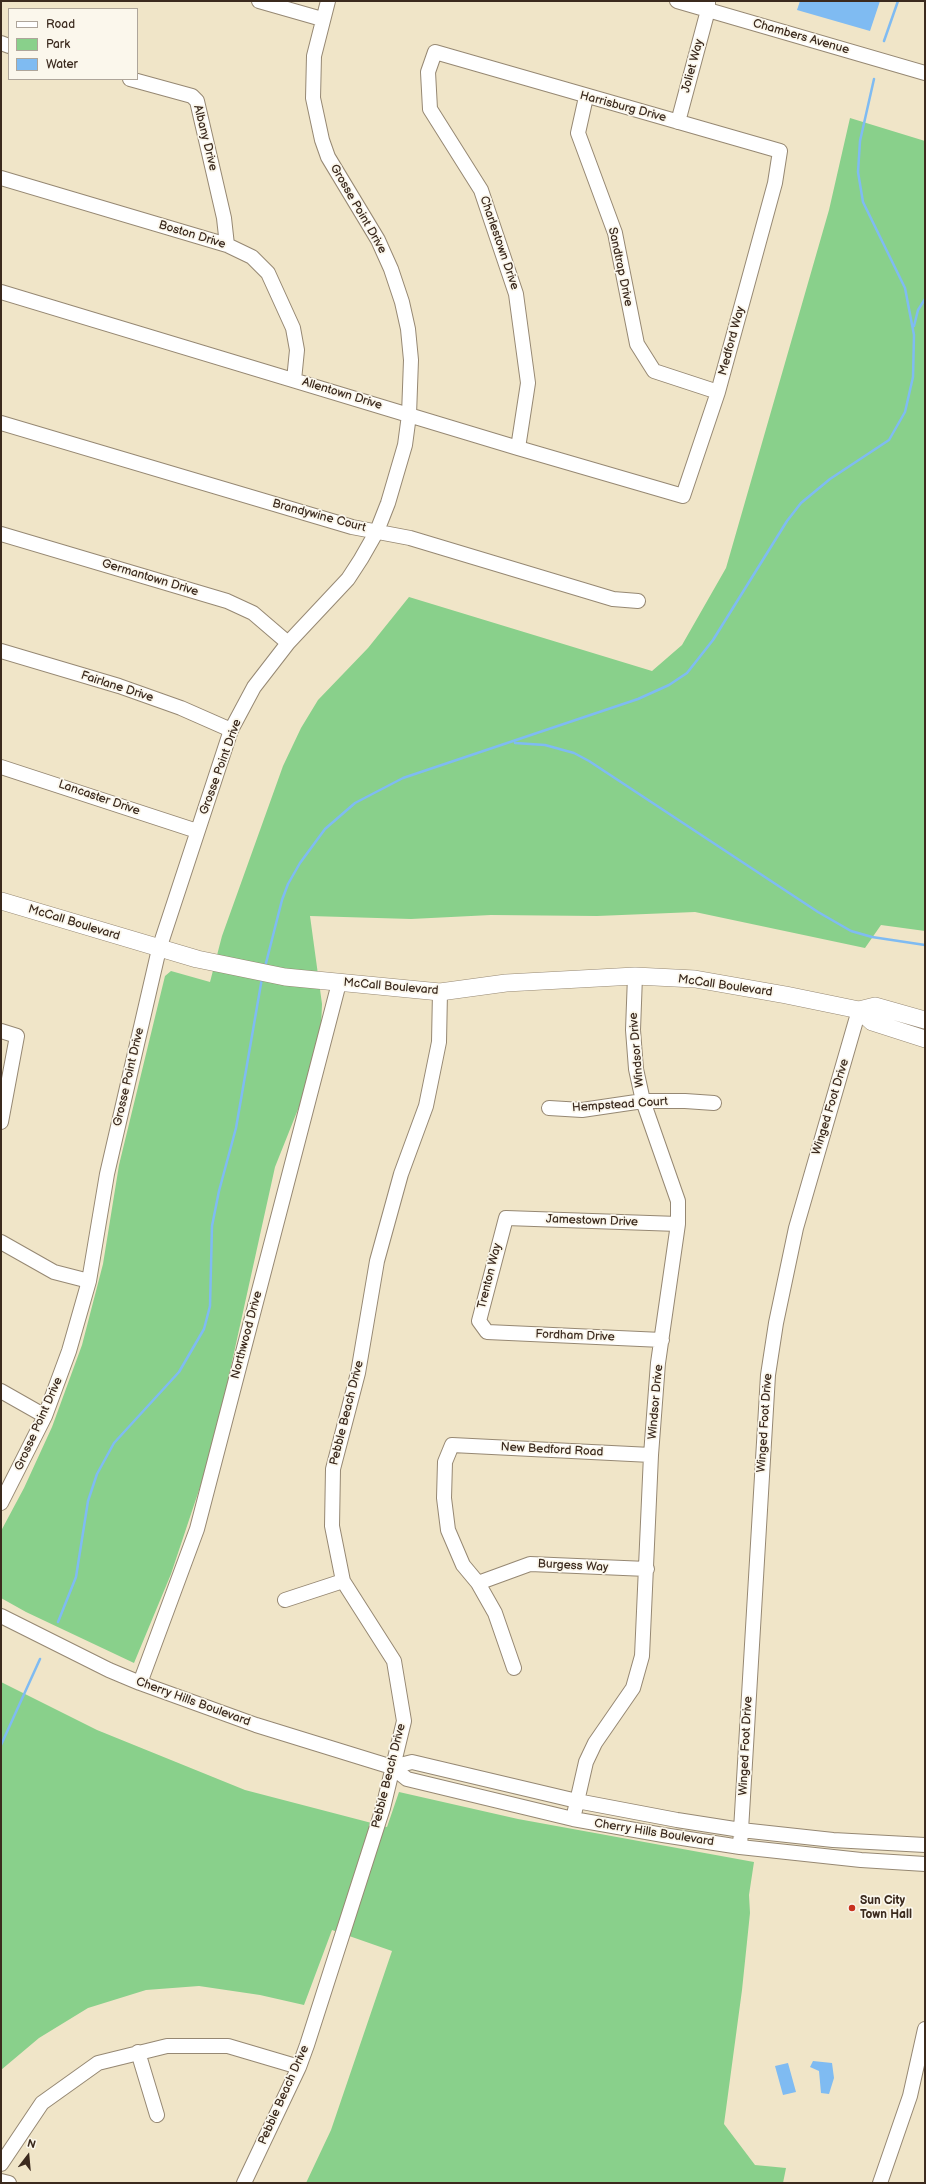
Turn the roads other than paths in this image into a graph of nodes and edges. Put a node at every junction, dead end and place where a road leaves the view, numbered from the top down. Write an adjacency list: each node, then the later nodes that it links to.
1 (260, 1): 5 (street)
2 (328, 1): 5 (street, Grosse Point Drive)
3 (677, 1): 4 (street, Chambers Avenue)
4 (711, 4): 7 (street, Chambers Avenue); 10 (street, Joliet Way)
5 (322, 19): 17 (street, Grosse Point Drive)
6 (435, 52): 9 (street, Harrisburg Drive); 19 (street, Charlestown Drive)
7 (925, 73)
8 (134, 80): 13 (street, Albany Drive)
9 (586, 97): 10 (street, Harrisburg Drive); 16 (street, Sandtrap Drive)
10 (678, 122): 12 (street, Harrisburg Drive)
11 (1, 178): 13 (street, Boston Drive)
12 (775, 183): 16 (street, Medford Way)
13 (227, 245): 15 (street, Boston Drive)
14 (1, 292): 15 (street, Allentown Drive)
15 (294, 380): 17 (street, Allentown Drive)
16 (718, 392): 20 (street, Medford Way)
17 (409, 415): 19 (street, Allentown Drive); 21 (street, Grosse Point Drive)
18 (1, 423): 21 (street, Brandywine Court)
19 (518, 448): 20 (street, Allentown Drive)
20 (683, 496)
21 (377, 531): 23 (street, Brandywine Court); 24 (street, Grosse Point Drive)
22 (1, 534): 24 (street, Germantown Drive)
23 (638, 601)
24 (288, 643): 26 (street, Grosse Point Drive)
25 (1, 651): 26 (street, Fairlane Drive)
26 (231, 730): 28 (street, Grosse Point Drive)
27 (1, 767): 28 (street, Lancaster Drive)
28 (197, 831): 30 (street, Grosse Point Drive)
29 (1, 901): 30 (main road, McCall Boulevard)
30 (159, 948): 32 (main road, McCall Boulevard); 45 (street, Grosse Point Drive)
31 (635, 976): 33 (main road, McCall Boulevard); 34 (main road, McCall Boulevard); 38 (street, Windsor Drive)
32 (339, 983): 33 (main road, McCall Boulevard); 58 (street, Northwood Drive)
33 (440, 992): 53 (street, Pebble Beach Drive)
34 (859, 1010): 35 (main road, McCall Boulevard); 37 (main road, McCall Boulevard); 62 (street, Winged Foot Drive)
35 (925, 1020)
36 (1, 1031): 41 (street)
37 (925, 1039)
38 (643, 1101): 39 (street, Hempstead Court); 40 (street, Hempstead Court); 43 (street, Windsor Drive)
39 (714, 1103)
40 (549, 1108)
41 (1, 1122)
42 (506, 1218): 43 (street, Jamestown Drive); 46 (street, Trenton Way)
43 (678, 1224): 47 (street, Windsor Drive)
44 (1, 1242): 45 (street)
45 (89, 1281): 49 (street, Grosse Point Drive)
46 (487, 1332): 47 (street, Fordham Drive)
47 (662, 1340): 50 (street, Windsor Drive)
48 (1, 1391): 49 (street)
49 (45, 1416): 51 (street, Grosse Point Drive)
50 (651, 1455): 52 (street, Windsor Drive); 54 (street, New Bedford Road)
51 (1, 1503)
52 (647, 1569): 54 (street, Burgess Way); 60 (street, Windsor Drive)
53 (343, 1581): 55 (street); 59 (street, Pebble Beach Drive)
54 (478, 1583): 57 (street)
55 (285, 1600)
56 (1, 1616): 58 (street, Cherry Hills Boulevard)
57 (514, 1668)
58 (140, 1683): 59 (street, Cherry Hills Boulevard)
59 (392, 1767): 60 (street, Cherry Hills Boulevard); 61 (street, Cherry Hills Boulevard); 68 (street, Pebble Beach Drive)
60 (577, 1801): 61 (street, Windsor Drive); 62 (street, Cherry Hills Boulevard)
61 (573, 1819): 64 (street, Cherry Hills Boulevard)
62 (742, 1830): 63 (street, Cherry Hills Boulevard); 64 (street, Winged Foot Drive)
63 (925, 1845)
64 (740, 1847): 65 (street, Cherry Hills Boulevard)
65 (925, 1864)
66 (925, 2029): 74 (street)
67 (138, 2052): 68 (street); 69 (street); 70 (street)
68 (300, 2067): 73 (street, Pebble Beach Drive)
69 (157, 2115)
70 (1, 2164)
71 (1, 2181): 72 (street)
72 (9, 2183)
73 (244, 2183)
74 (880, 2183)

